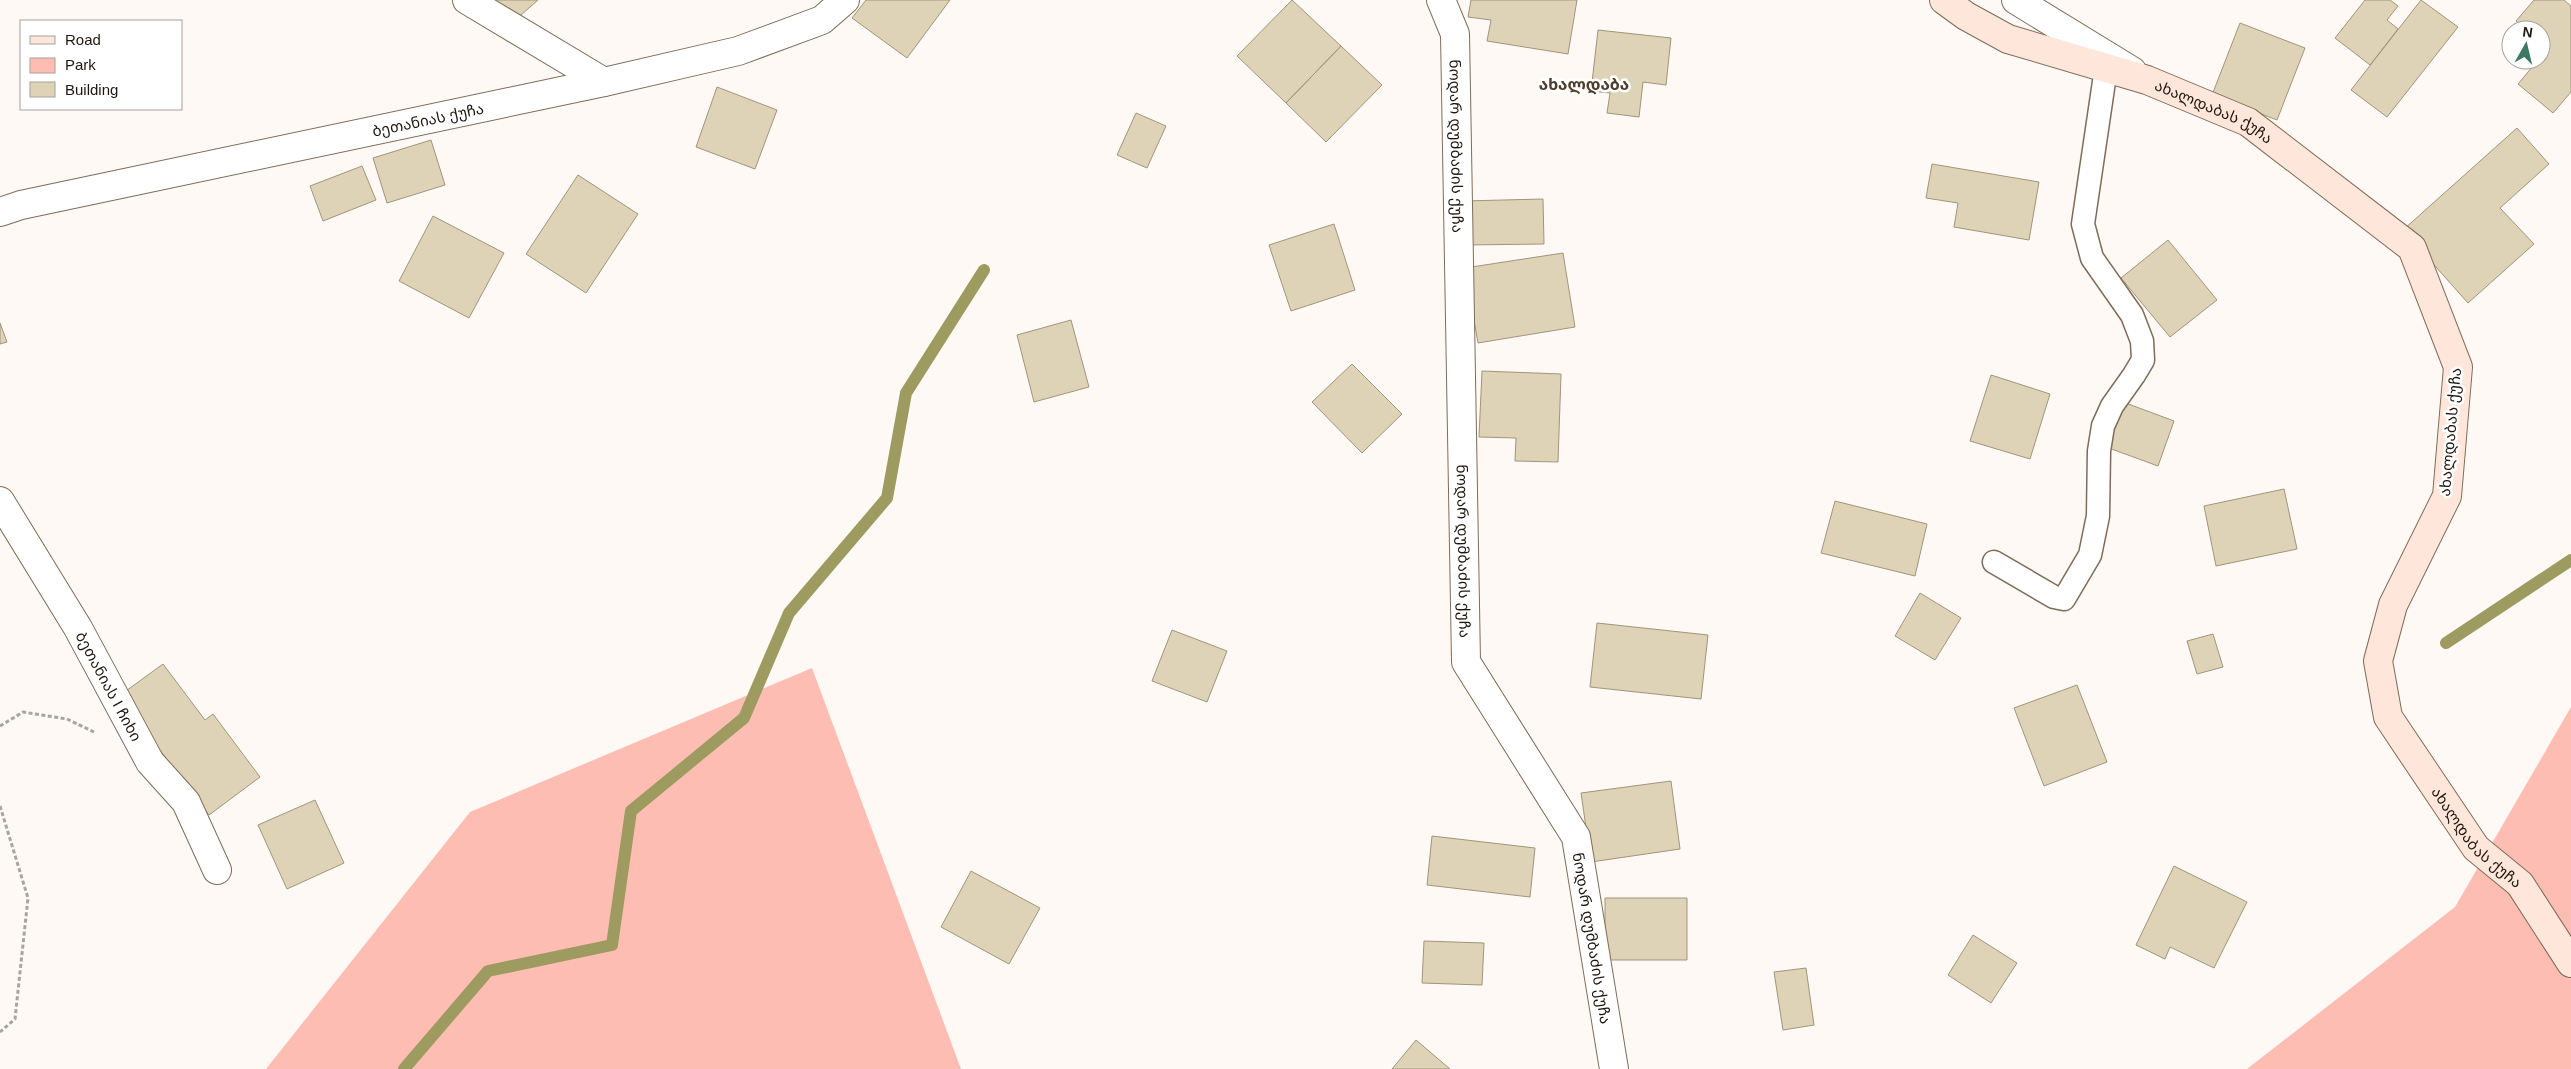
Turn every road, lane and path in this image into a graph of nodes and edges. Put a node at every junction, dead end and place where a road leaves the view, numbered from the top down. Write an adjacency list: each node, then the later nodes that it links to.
1 (467, 0): 8 (street)
2 (845, 0): 8 (street, ბეთანიას ქუჩა)
3 (1441, 0): 18 (street, ნოდარ დუმბაძის ქუჩა)
4 (1944, 0): 6 (street, ახალდაბას ქუჩა)
5 (2016, 0): 7 (street)
6 (2106, 68): 7 (street, ახალდაბას ქუჩა); 11 (lane)
7 (2147, 80): 16 (street, ახალდაბას ქუჩა)
8 (604, 82): 9 (street, ბეთანიას ქუჩა)
9 (0, 212)
10 (0, 501): 15 (street, ბეთანიას I ჩიხი)
11 (1994, 562)
12 (0, 726): 13 (path)
13 (100, 736)
14 (0, 806): 17 (path)
15 (217, 870)
16 (2571, 963)
17 (0, 1032)
18 (1614, 1069)

